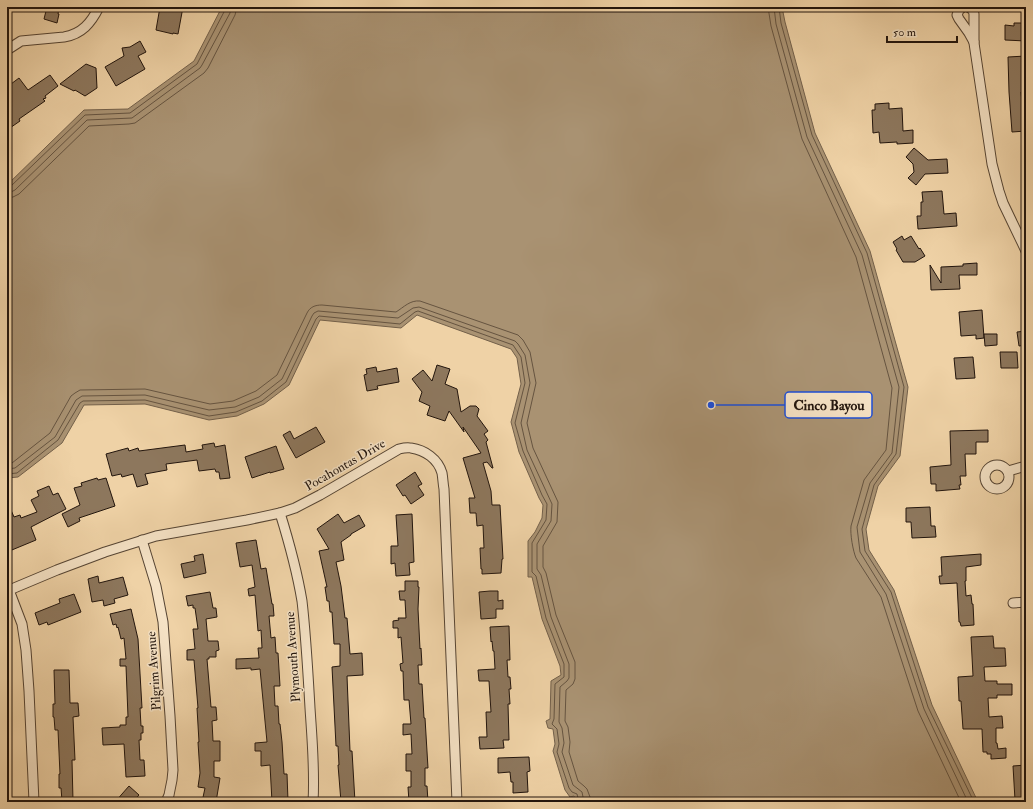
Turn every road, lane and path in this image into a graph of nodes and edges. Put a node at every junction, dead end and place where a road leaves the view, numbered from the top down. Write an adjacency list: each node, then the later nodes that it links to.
1 (99, 7): 5 (street)
2 (963, 7): 6 (street)
3 (969, 7): 6 (street)
4 (7, 41): 5 (street)
5 (21, 41): 7 (street)
6 (974, 43): 8 (street)
7 (7, 50)
8 (1026, 251)
9 (1026, 466): 10 (street)
10 (1008, 471)
11 (280, 513): 12 (street, Pocahontas Drive); 18 (street, Plymouth Avenue); 19 (street, Pocahontas Drive)
12 (142, 540): 13 (street, Pocahontas Drive); 17 (street, Pilgrim Avenue)
13 (8, 590): 16 (street)
14 (1026, 602): 15 (street)
15 (1013, 603)
16 (34, 802)
17 (166, 802)
18 (313, 802)
19 (457, 802)

